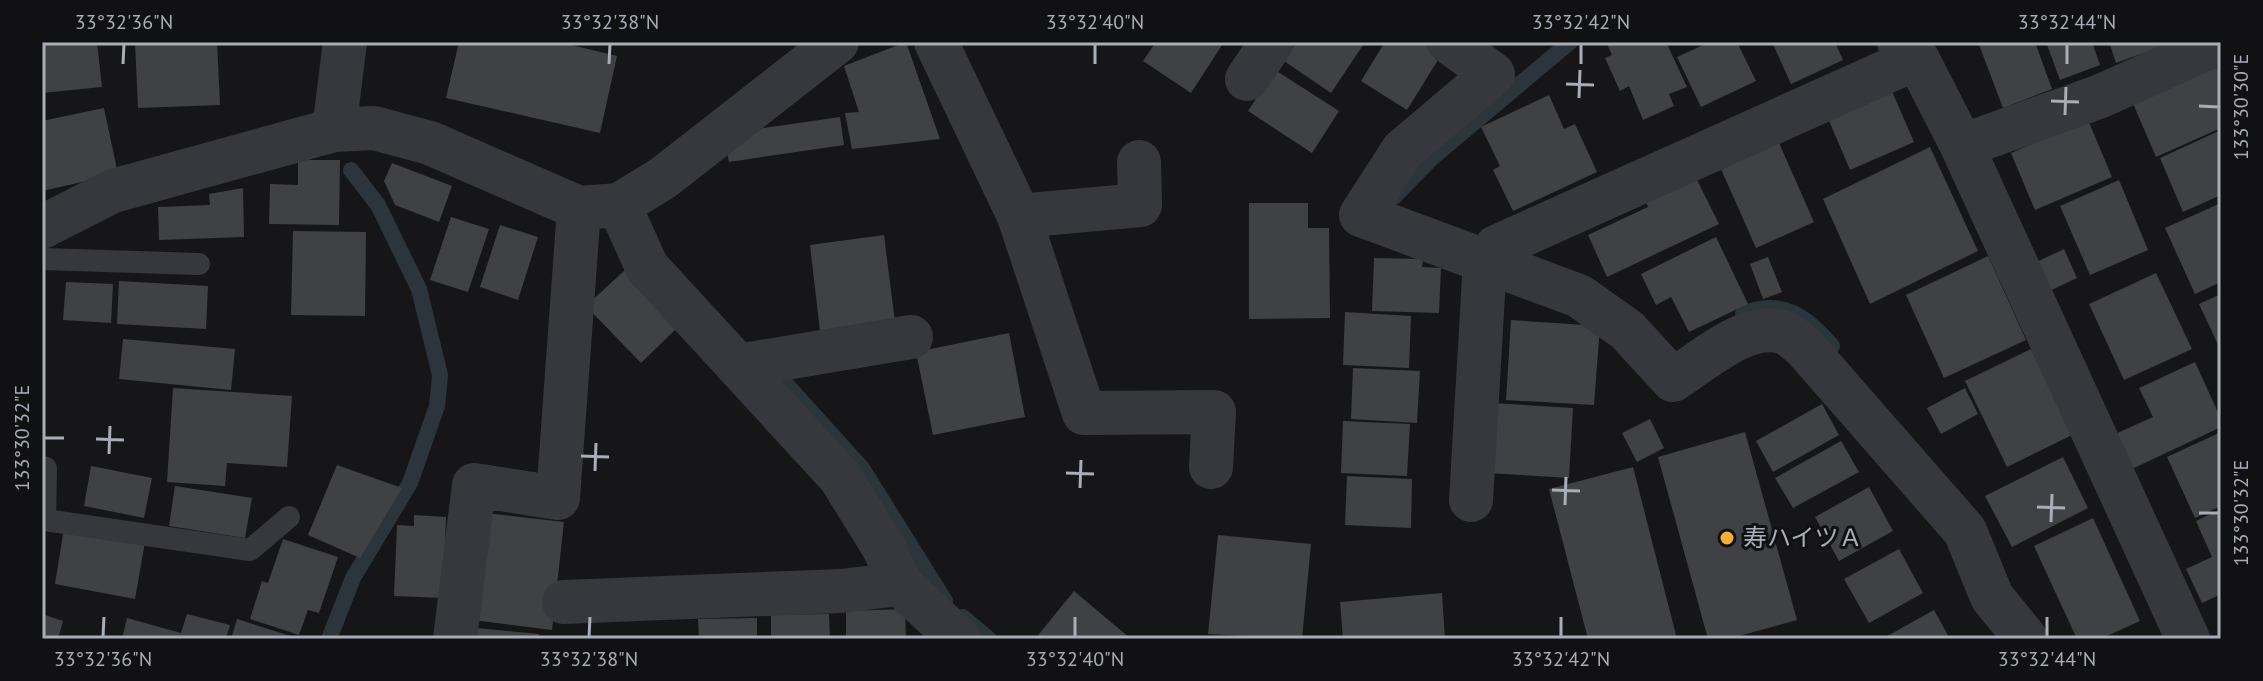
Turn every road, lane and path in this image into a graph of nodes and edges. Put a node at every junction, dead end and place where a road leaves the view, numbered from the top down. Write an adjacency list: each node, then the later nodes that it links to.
1 (345, 42): 9 (street)
2 (837, 42): 12 (street)
3 (936, 42): 13 (street)
4 (1272, 42): 8 (street)
5 (1449, 42): 16 (street)
6 (2216, 45): 10 (street)
7 (1908, 50): 10 (street); 16 (street)
8 (1247, 79)
9 (334, 130): 12 (street); 14 (street)
10 (1962, 146): 29 (street)
11 (1139, 162): 13 (street)
12 (599, 206): 19 (street); 26 (street)
13 (1019, 216): 21 (street)
14 (42, 227)
15 (42, 259): 17 (lane)
16 (1485, 261): 22 (street); 28 (street)
17 (199, 264)
18 (911, 337): 19 (street)
19 (738, 366): 24 (street)
20 (42, 467): 23 (lane)
21 (1211, 467)
22 (1471, 500)
23 (289, 517)
24 (900, 584): 25 (street); 27 (street)
25 (564, 602)
26 (455, 639)
27 (959, 639)
28 (2026, 639)
29 (2188, 639)

